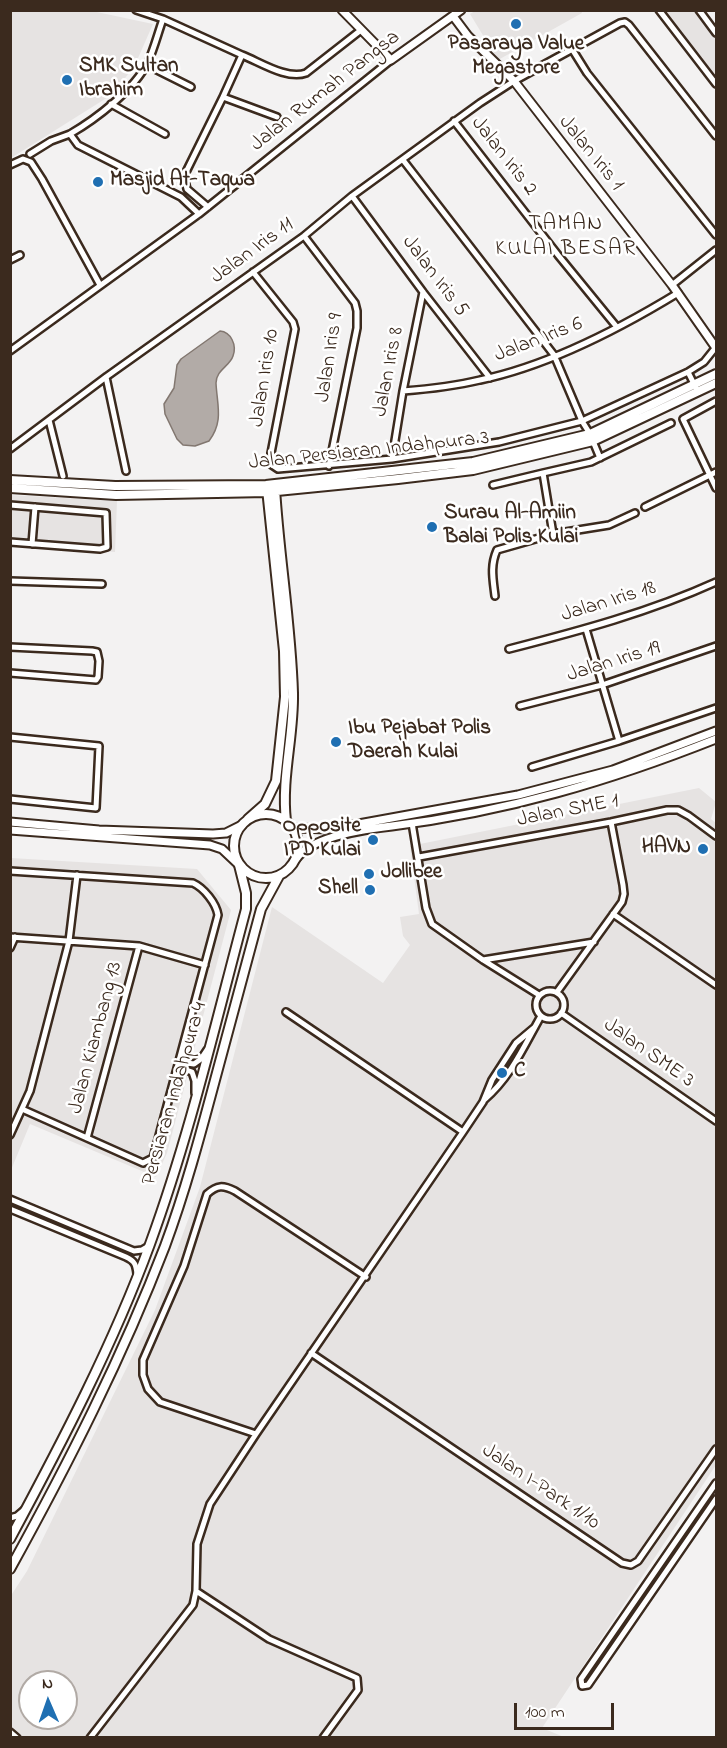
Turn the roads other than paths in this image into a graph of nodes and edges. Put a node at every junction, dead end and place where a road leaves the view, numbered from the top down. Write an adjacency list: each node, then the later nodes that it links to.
1 (136, 10): 7 (street)
2 (342, 10): 8 (street)
3 (461, 10): 6 (street, Jalan Rumah Pangsa)
4 (659, 10): 15 (street)
5 (699, 10): 9 (street)
6 (453, 16): 12 (street, Jalan Rumah Pangsa); 14 (street, Jalan Iris 1)
7 (163, 19): 11 (street); 13 (street)
8 (361, 30): 11 (street); 12 (street)
9 (717, 33)
10 (572, 49): 14 (street, Jalan Iris 11); 23 (street, Jalan Iris 11); 30 (street)
11 (242, 55): 17 (street)
12 (391, 60): 28 (street, Jalan Rumah Pangsa)
13 (147, 64): 16 (street); 18 (street)
14 (514, 81): 20 (street, Jalan Iris 11); 37 (street, Jalan Iris 1)
15 (717, 84)
16 (190, 87)
17 (223, 97): 19 (street); 28 (street)
18 (111, 104): 21 (street); 22 (street)
19 (277, 117)
20 (454, 121): 25 (street, Jalan Iris 11); 40 (street, Jalan Iris 2)
21 (165, 134)
22 (70, 135): 24 (street); 29 (street)
23 (717, 136)
24 (30, 154)
25 (403, 160): 27 (street, Jalan Iris 11); 43 (street)
26 (10, 165): 36 (street)
27 (352, 196): 31 (street, Jalan Iris 11); 38 (street, Jalan Iris 5)
28 (208, 207): 29 (street, Jalan Rumah Pangsa)
29 (199, 214): 36 (street, Jalan Rumah Pangsa)
30 (717, 235)
31 (304, 236): 35 (street, Jalan Iris 11); 59 (street, Jalan Iris 9)
32 (717, 250): 37 (street)
33 (20, 255): 34 (street)
34 (10, 260)
35 (254, 272): 46 (street, Jalan Iris 11); 59 (street, Jalan Iris 10)
36 (100, 285): 42 (street, Jalan Rumah Pangsa)
37 (672, 285): 39 (street, Jalan Iris 1)
38 (423, 292): 47 (street, Jalan Iris 5); 50 (street, Jalan Iris 8)
39 (678, 293): 40 (street, Jalan Iris 6); 41 (street, Jalan Iris 1)
40 (616, 326): 43 (street, Jalan Iris 6)
41 (716, 348): 44 (street)
42 (10, 351)
43 (554, 355): 47 (street, Jalan Iris 6); 53 (street)
44 (688, 372): 49 (street); 53 (street)
45 (717, 374): 49 (main road, Jalan Persiaran Indahpura 3)
46 (106, 377): 52 (street, Jalan Iris 11); 60 (street)
47 (490, 378): 50 (street, Jalan Iris 6)
48 (717, 383): 49 (main road, Jalan Persiaran Indahpura 3)
49 (696, 388): 55 (main road, Jalan Persiaran Indahpura 3)
50 (403, 391): 58 (street, Jalan Iris 8)
51 (717, 401): 63 (street)
52 (49, 420): 56 (street, Jalan Iris 11); 64 (street)
53 (582, 421): 55 (street); 58 (street)
54 (671, 423): 57 (street)
55 (592, 438): 57 (street); 68 (main road, Jalan Persiaran Indahpura 3)
56 (10, 449)
57 (600, 458): 62 (street)
58 (392, 459): 59 (street)
59 (329, 466)
60 (126, 471)
61 (717, 472): 63 (street)
62 (543, 473): 66 (street); 74 (street)
63 (710, 475): 69 (street); 72 (street)
64 (63, 476)
65 (10, 480): 68 (main road, Jalan Persiaran Indahpura 3)
66 (493, 485)
67 (10, 488): 68 (main road, Jalan Persiaran Indahpura 3)
68 (271, 488): 95 (main road); 97 (main road)
69 (717, 488)
70 (10, 505): 71 (street)
71 (35, 507): 76 (street); 76 (street)
72 (645, 507)
73 (635, 513): 74 (street)
74 (553, 534): 80 (street)
75 (10, 542): 76 (street)
76 (32, 544)
77 (10, 581): 79 (street)
78 (717, 582): 81 (street, Jalan Iris 18)
79 (102, 584)
80 (495, 596)
81 (586, 629): 84 (street, Jalan Iris 18); 86 (street)
82 (717, 646): 86 (street, Jalan Iris 19)
83 (10, 647): 85 (street)
84 (509, 649)
85 (10, 673)
86 (602, 685): 87 (street, Jalan Iris 19); 92 (street)
87 (519, 706)
88 (717, 708): 92 (street)
89 (717, 731): 100 (street)
90 (10, 737): 94 (street)
91 (717, 739): 99 (street)
92 (619, 741): 93 (street)
93 (532, 767)
94 (10, 799)
95 (286, 821): 97 (main road); 100 (main road)
96 (10, 822): 97 (street)
97 (245, 822): 105 (main road)
98 (611, 822): 102 (street, Jalan SME 1); 103 (street, Jalan SME 1); 109 (street)
99 (412, 823): 103 (street); 104 (street)
100 (292, 828): 104 (main road)
101 (10, 830): 105 (street)
102 (717, 836)
103 (418, 857): 115 (street)
104 (296, 859): 108 (main road)
105 (239, 865): 108 (main road); 124 (main road, Persiaran Indahpura 4)
106 (10, 871): 107 (street)
107 (76, 875): 111 (street); 116 (street)
108 (279, 876): 146 (main road)
109 (613, 914): 112 (street); 117 (street)
110 (13, 937): 111 (street); 114 (street)
111 (69, 941): 113 (street); 128 (street)
112 (595, 942): 115 (street); 118 (street)
113 (139, 946): 116 (street); 132 (street, Jalan Kiambang 13)
114 (10, 948)
115 (483, 960): 119 (street)
116 (205, 965): 125 (street)
117 (717, 985)
118 (557, 992): 119 (street); 121 (street)
119 (539, 995): 122 (street)
120 (286, 1012): 130 (street)
121 (561, 1013): 122 (street); 129 (street, Jalan SME 3)
122 (541, 1016): 123 (street)
123 (535, 1027): 127 (street); 127 (street)
124 (209, 1046): 125 (street); 126 (main road, Persiaran Indahpura 4)
125 (179, 1064): 126 (street); 132 (street)
126 (195, 1101): 135 (main road, Persiaran Indahpura 4)
127 (483, 1102): 130 (street)
128 (22, 1109): 131 (street); 132 (street)
129 (717, 1121)
130 (463, 1132): 137 (street)
131 (10, 1135)
132 (87, 1138)
133 (10, 1199): 135 (street)
134 (10, 1209): 136 (street)
135 (149, 1246): 136 (main road, Persiaran Indahpura 4)
136 (137, 1276): 143 (main road, Persiaran Indahpura 4)
137 (366, 1277): 138 (street); 139 (street)
138 (311, 1353): 139 (street); 140 (street, Jalan I-Park 1/10)
139 (256, 1434): 147 (street)
140 (717, 1449)
141 (717, 1483): 142 (street)
142 (717, 1499)
143 (29, 1505): 144 (street); 145 (main road, Persiaran Indahpura 4)
144 (10, 1518)
145 (10, 1539)
146 (10, 1569)
147 (196, 1591): 150 (street); 151 (street)
148 (10, 1732): 149 (street)
149 (17, 1737)
150 (90, 1737)
151 (323, 1737)

